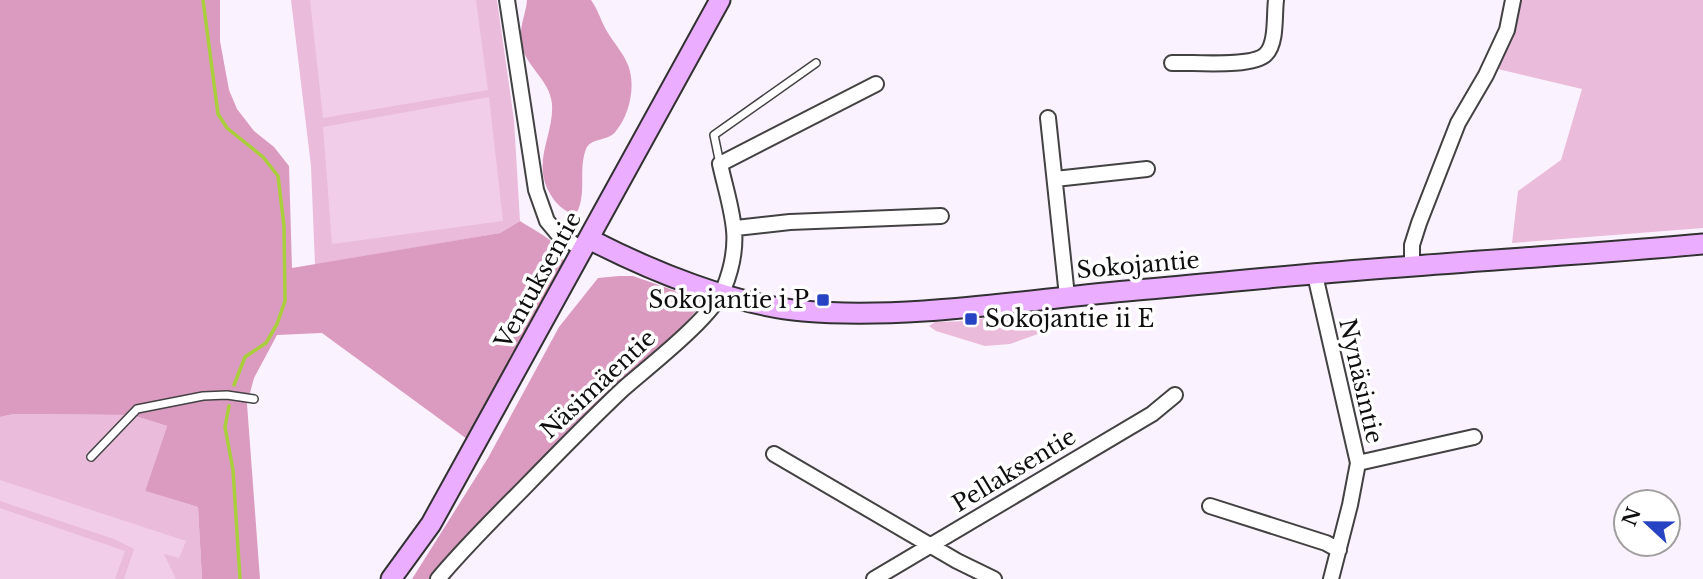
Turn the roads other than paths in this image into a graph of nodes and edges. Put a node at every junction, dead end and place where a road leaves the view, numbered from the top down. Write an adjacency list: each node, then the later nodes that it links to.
1 (506, 0): 14 (street)
2 (720, 0): 14 (street, Ventuksentie)
3 (1276, 0): 5 (street)
4 (1513, 0): 16 (street)
5 (1172, 62)
6 (816, 63): 9 (lane)
7 (876, 84): 9 (street)
8 (1048, 118): 11 (street)
9 (720, 164): 13 (street, Näsimäentie)
10 (1147, 169): 11 (street)
11 (1055, 179): 19 (street)
12 (941, 216): 13 (street)
13 (736, 228): 18 (street, Näsimäentie)
14 (586, 244): 18 (street, Sokojantie); 29 (street, Ventuksentie)
15 (1703, 244): 16 (street, Sokojantie)
16 (1412, 266): 17 (street, Sokojantie)
17 (1314, 275): 19 (street, Sokojantie); 25 (street, Nynäsintie)
18 (722, 292): 19 (street, Sokojantie); 30 (street, Näsimäentie)
19 (1067, 296)
20 (1175, 395): 27 (street, Pellaksentie)
21 (254, 399): 24 (lane)
22 (1474, 437): 25 (street)
23 (774, 454): 27 (street)
24 (92, 457)
25 (1358, 463): 28 (street, Nynäsintie)
26 (1210, 506): 28 (street)
27 (933, 545): 31 (street, Pellaksentie); 32 (street)
28 (1339, 550): 33 (street, Nynäsintie)
29 (391, 579)
30 (438, 579)
31 (874, 579)
32 (994, 579)
33 (1331, 579)

